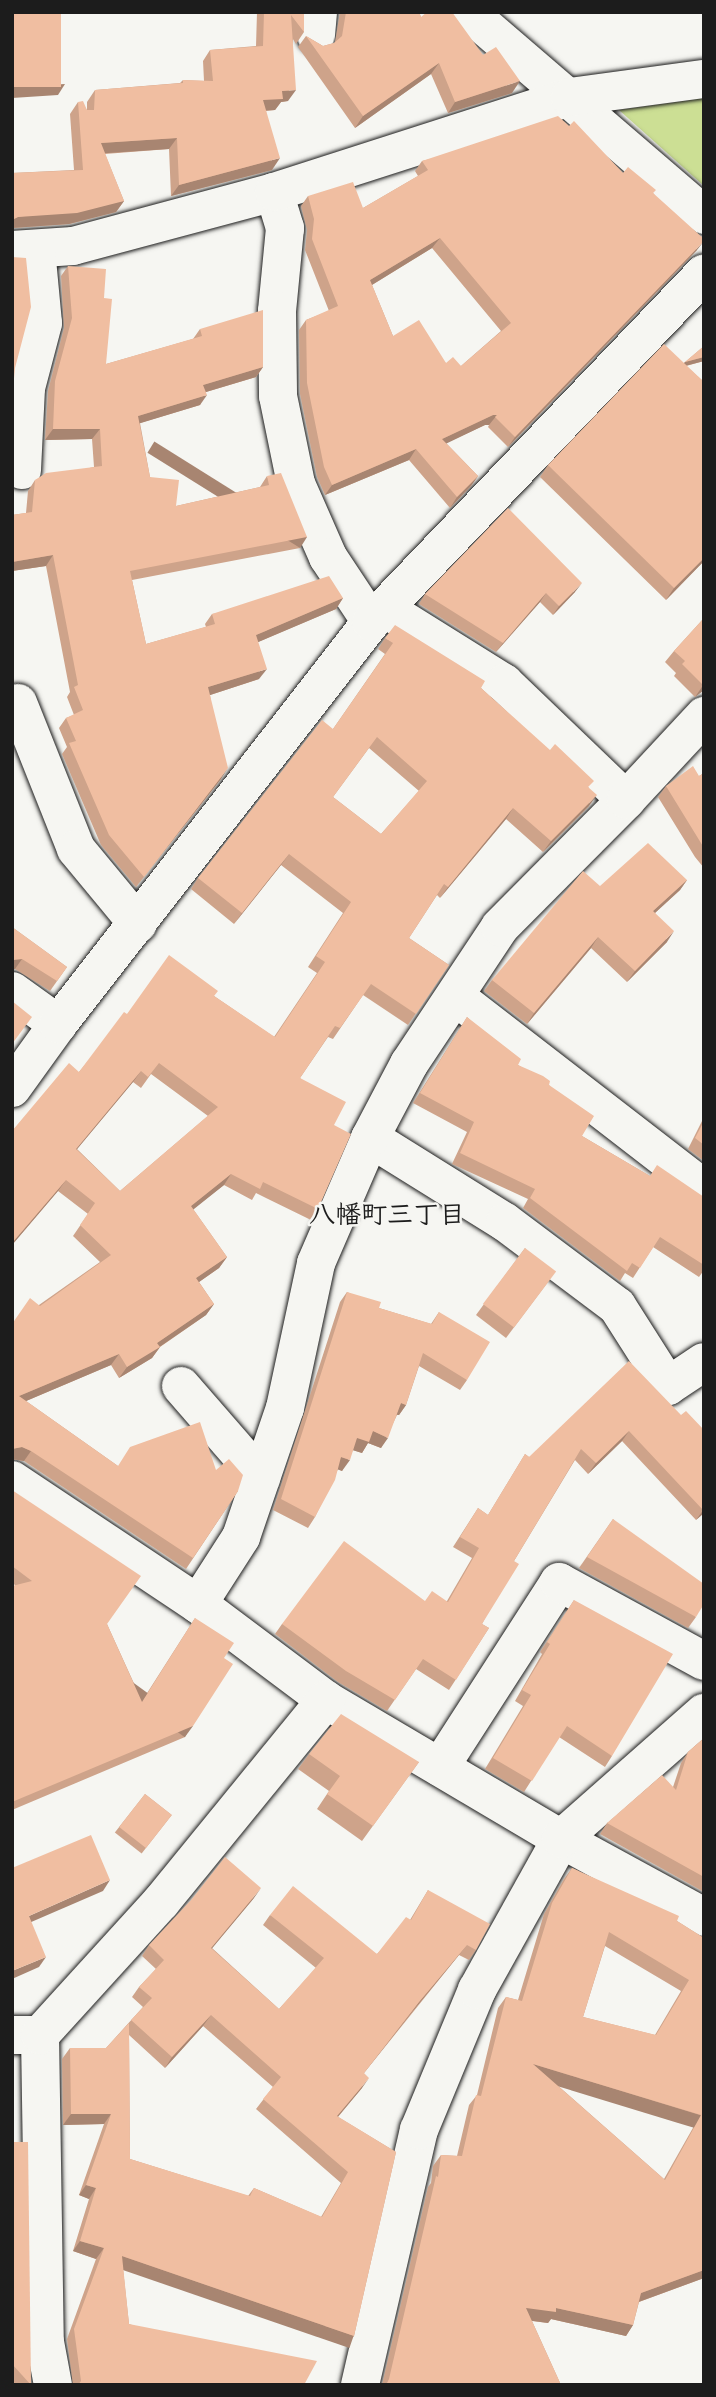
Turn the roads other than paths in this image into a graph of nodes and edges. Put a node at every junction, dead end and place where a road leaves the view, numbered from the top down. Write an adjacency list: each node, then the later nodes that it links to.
1 (468, 12): 3 (street)
2 (704, 79): 3 (street)
3 (570, 97): 4 (street); 5 (street)
4 (274, 192): 6 (street); 9 (street)
5 (704, 215)
6 (24, 250): 8 (street)
7 (704, 274): 9 (street)
8 (22, 470)
9 (377, 615): 12 (street); 13 (street)
10 (18, 703): 13 (street)
11 (704, 716): 12 (street)
12 (626, 800): 15 (street)
13 (138, 924): 16 (street)
14 (12, 991): 16 (street)
15 (456, 997): 18 (street); 19 (street)
16 (58, 1024): 17 (street)
17 (12, 1088)
18 (370, 1138): 20 (street); 22 (street)
19 (704, 1189)
20 (704, 1362)
21 (181, 1387): 22 (street)
22 (261, 1478): 24 (street)
23 (12, 1480): 24 (street)
24 (198, 1604): 26 (street)
25 (704, 1661): 28 (street)
26 (326, 1700): 28 (street); 31 (street)
27 (704, 1713): 29 (street)
28 (440, 1767): 29 (street)
29 (561, 1839): 30 (street); 33 (street)
30 (704, 1917)
31 (26, 2035): 32 (street)
32 (53, 2385)
33 (360, 2385)

